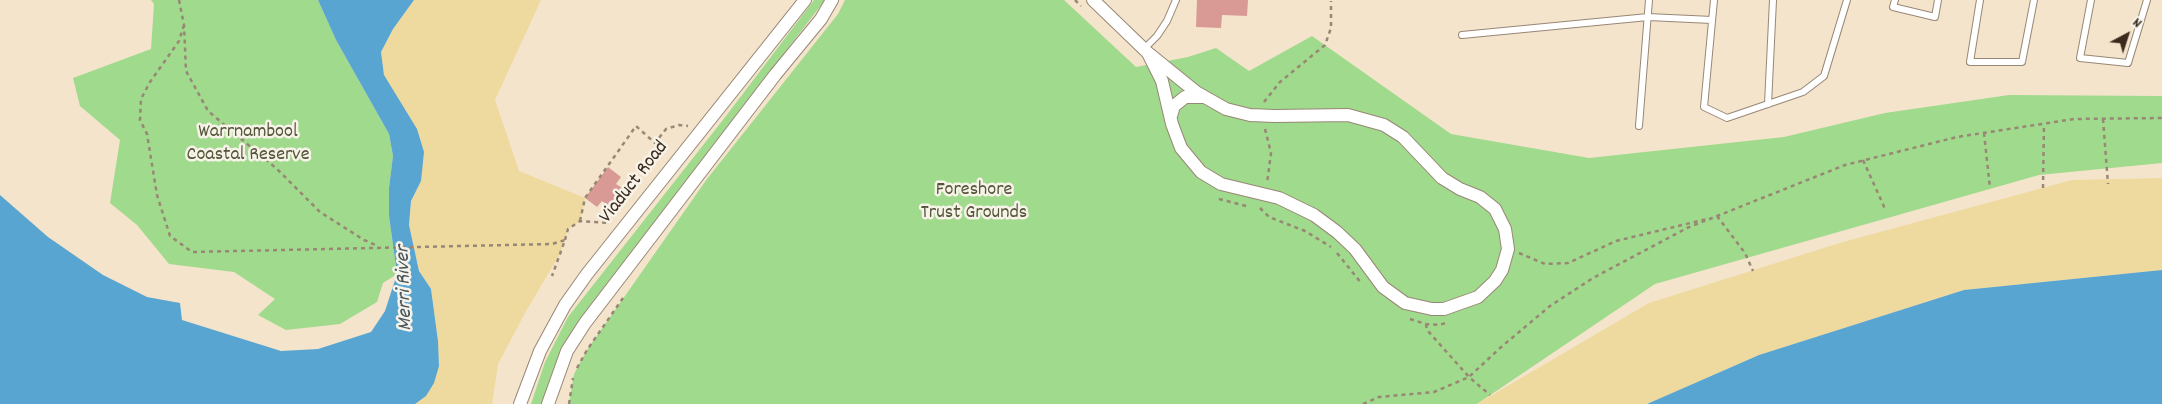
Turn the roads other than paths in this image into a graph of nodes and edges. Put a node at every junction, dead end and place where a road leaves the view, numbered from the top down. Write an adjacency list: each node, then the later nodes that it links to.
1 (805, 0): 23 (street, Viaduct Road)
2 (832, 0): 24 (street)
3 (1093, 0): 18 (street)
4 (1176, 0): 18 (lane)
5 (1649, 0): 15 (lane)
6 (1714, 0): 16 (lane)
7 (1773, 0): 20 (lane)
8 (1847, 0): 20 (lane)
9 (1895, 0): 10 (lane)
10 (1938, 0)
11 (1980, 0): 12 (lane)
12 (2034, 0)
13 (2091, 0): 14 (lane)
14 (2147, 0)
15 (1648, 17): 16 (lane); 17 (lane); 22 (lane)
16 (1712, 20): 20 (lane)
17 (1462, 34)
18 (1146, 51): 19 (street); 21 (street)
19 (1207, 99): 21 (street); 21 (street)
20 (1768, 104)
21 (1171, 118)
22 (1640, 126)
23 (520, 404)
24 (548, 404)

